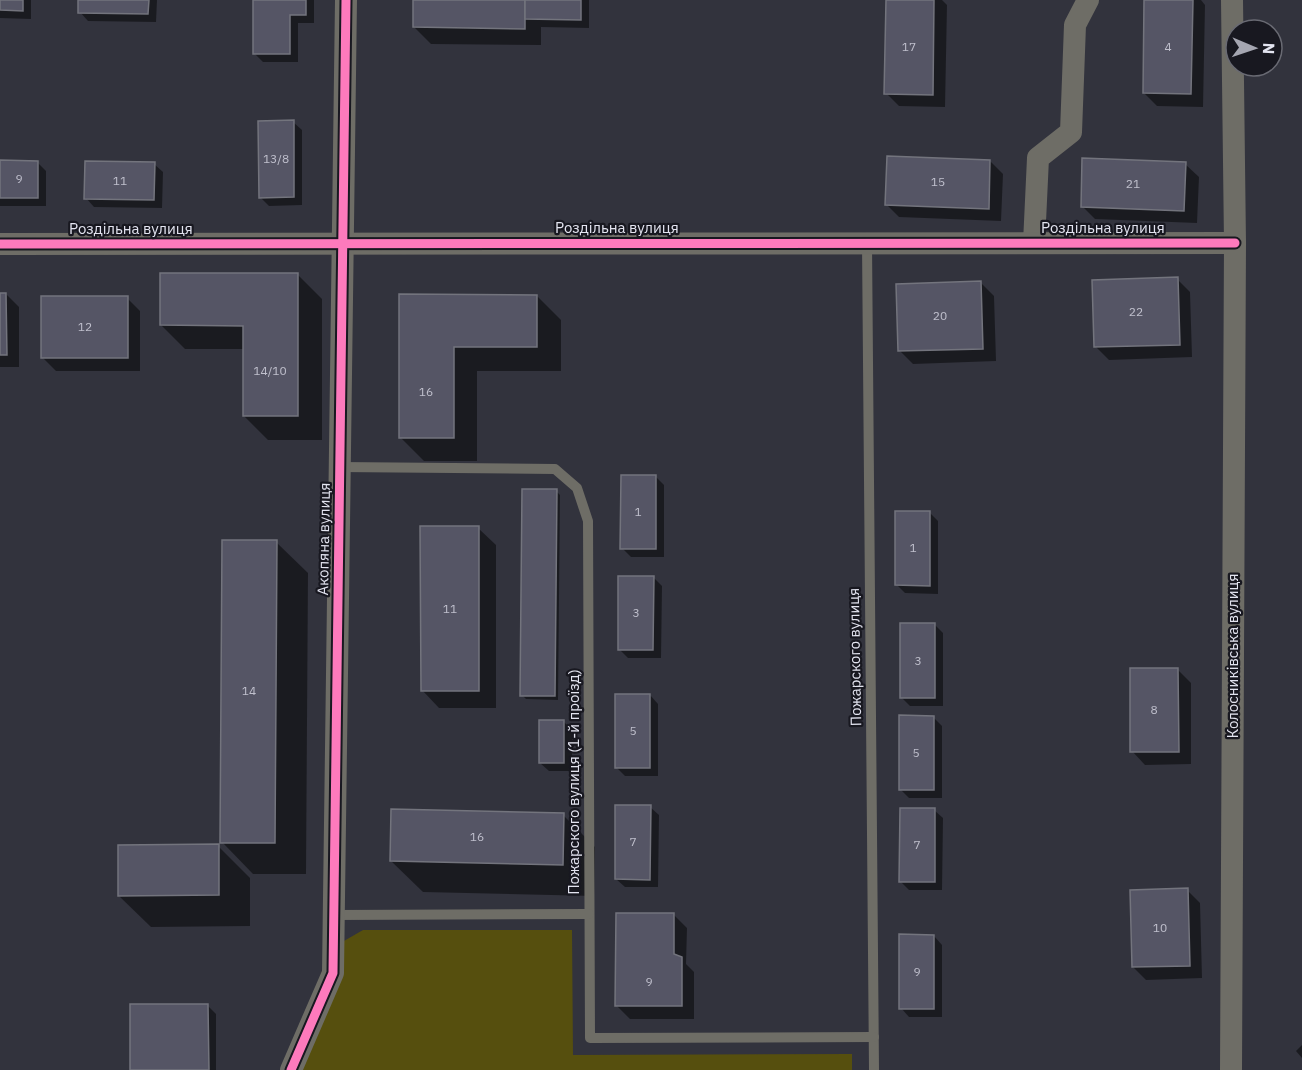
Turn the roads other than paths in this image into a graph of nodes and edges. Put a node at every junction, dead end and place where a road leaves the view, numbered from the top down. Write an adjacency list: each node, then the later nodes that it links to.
1 (346, 0): 4 (street, Акопяна вулиця)
2 (1088, 0): 6 (street)
3 (1232, 0): 7 (street, Колосниківська вулиця)
4 (343, 243): 5 (street, Роздільна вулиця); 8 (street, Роздільна вулиця); 9 (street, Акопяна вулиця)
5 (867, 243): 6 (street, Роздільна вулиця); 12 (lane, Пожарского вулиця)
6 (1034, 243): 7 (street, Роздільна вулиця)
7 (1235, 243): 15 (street, Колосниківська вулиця)
8 (0, 244)
9 (339, 467): 10 (street, Акопяна вулиця); 11 (lane, Пожарского вулиця (1-й проїзд))
10 (334, 915): 11 (lane); 13 (street, Акопяна вулиця)
11 (589, 915): 12 (lane, Пожарского вулиця (1-й проїзд))
12 (874, 1037): 14 (lane, Пожарского вулиця)
13 (291, 1070)
14 (874, 1070)
15 (1231, 1070)

